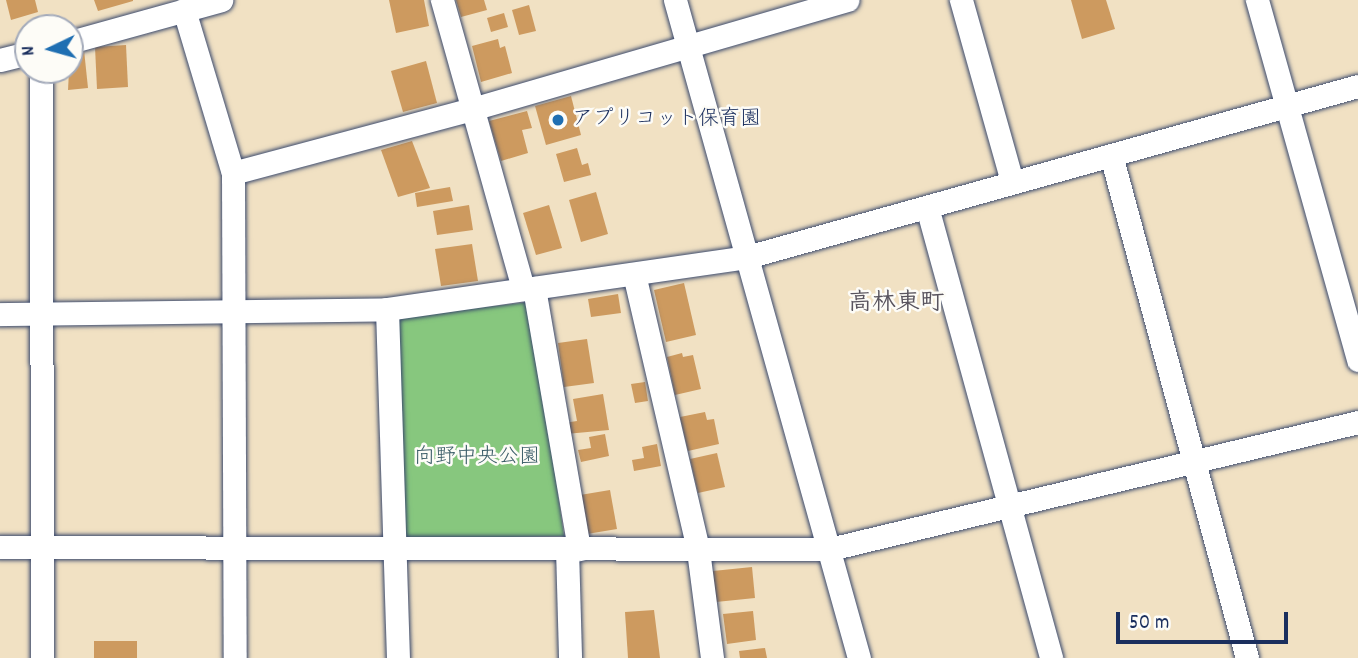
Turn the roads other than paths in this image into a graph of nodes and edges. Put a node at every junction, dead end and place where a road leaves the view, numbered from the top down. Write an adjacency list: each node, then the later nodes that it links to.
1 (221, 0): 8 (street)
2 (442, 0): 14 (street)
3 (675, 0): 10 (street)
4 (847, 0): 10 (street)
5 (961, 0): 17 (street)
6 (1256, 0): 13 (street)
7 (146, 10): 8 (street); 9 (street)
8 (184, 10): 16 (street)
9 (84, 36)
10 (688, 46): 14 (street); 19 (street)
11 (41, 84): 23 (street)
12 (1358, 86): 13 (street)
13 (1286, 105): 15 (street); 26 (street)
14 (472, 109): 16 (street); 21 (street)
15 (1111, 155): 17 (street); 28 (street)
16 (233, 173): 24 (street)
17 (1012, 181): 18 (street)
18 (927, 206): 19 (street); 29 (street)
19 (747, 257): 20 (street); 36 (street)
20 (634, 274): 21 (street); 35 (street)
21 (528, 289): 22 (street); 34 (street)
22 (387, 309): 24 (street); 33 (street)
23 (41, 311): 24 (street); 25 (street); 31 (street)
24 (234, 311): 32 (street)
25 (0, 314)
26 (1358, 360)
27 (1358, 422): 28 (street)
28 (1194, 460): 29 (street); 44 (street)
29 (1010, 506): 36 (street); 43 (street)
30 (0, 547): 31 (street)
31 (42, 548): 32 (street); 37 (street)
32 (237, 548): 33 (street); 38 (street)
33 (396, 548): 34 (street); 39 (street)
34 (573, 549): 35 (street); 40 (street)
35 (698, 550): 36 (street); 41 (street)
36 (830, 550): 42 (street)
37 (42, 658)
38 (236, 658)
39 (398, 658)
40 (570, 658)
41 (712, 658)
42 (859, 658)
43 (1051, 658)
44 (1247, 658)

